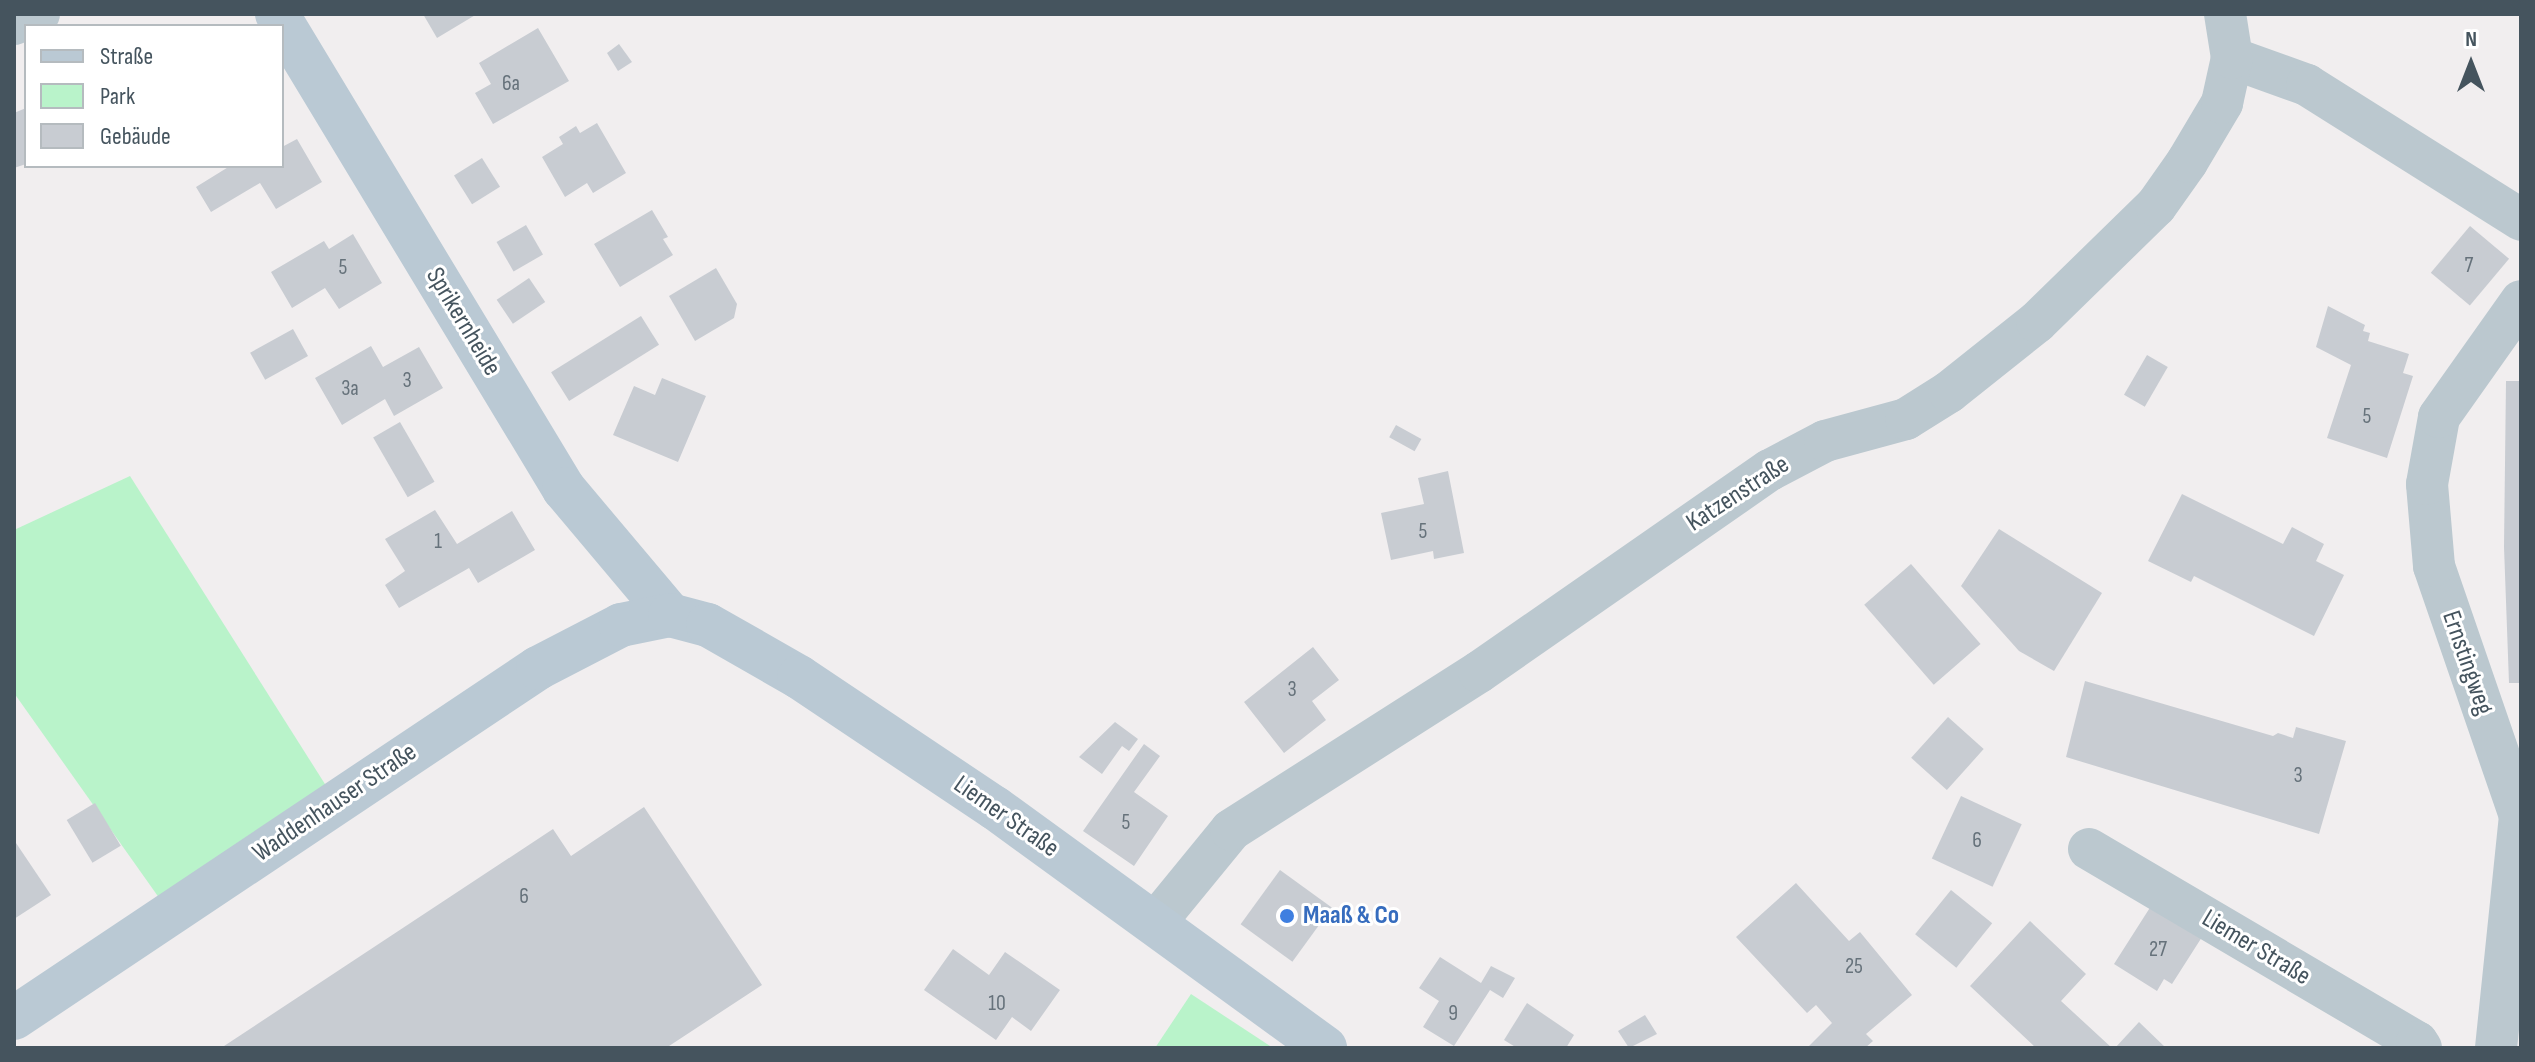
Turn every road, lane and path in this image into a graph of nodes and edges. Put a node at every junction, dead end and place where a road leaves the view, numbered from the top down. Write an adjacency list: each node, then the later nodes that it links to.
1 (39, 14): 3 (street)
2 (2225, 14): 5 (street, Katzenstraße)
3 (14, 24)
4 (284, 26): 8 (main road, Sprikernheide)
5 (2232, 58): 6 (street); 10 (street, Katzenstraße)
6 (2521, 220)
7 (2521, 301): 14 (street, Ernstingweg)
8 (670, 615): 10 (main road, Liemer Straße); 11 (main road, Waddenhauser Straße)
9 (2089, 849): 13 (street, Liemer Straße)
10 (1155, 923): 12 (main road, Liemer Straße)
11 (14, 1018)
12 (1325, 1048)
13 (2421, 1048)
14 (2496, 1048)

